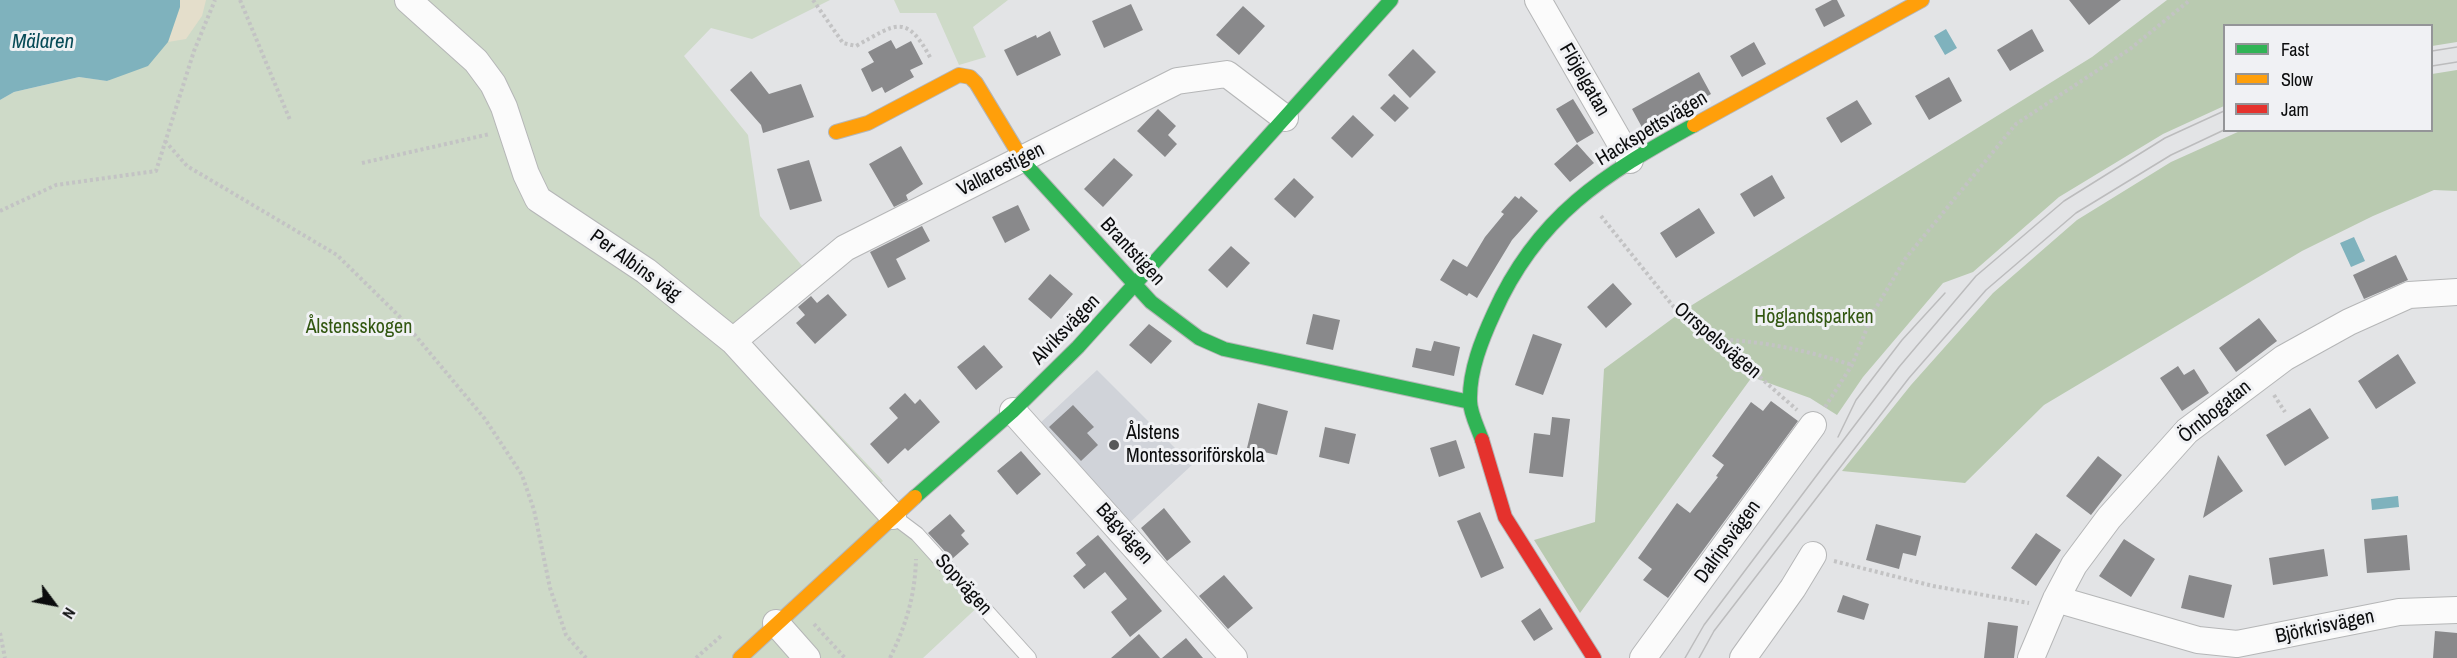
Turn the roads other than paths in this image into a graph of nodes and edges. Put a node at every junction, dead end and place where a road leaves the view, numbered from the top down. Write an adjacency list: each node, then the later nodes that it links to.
1 (408, 0): 11 (street, Per Albins väg)
2 (1391, 0): 5 (street, Alviksvägen)
3 (1538, 0): 8 (street, Flöjelgatan)
4 (1922, 0): 8 (street, Hackspettsvägen)
5 (1284, 118): 7 (street, Vallarestigen); 9 (street, Alviksvägen)
6 (836, 132): 7 (street, Brantstigen)
7 (1021, 160): 9 (street, Brantstigen); 11 (street, Vallarestigen)
8 (1630, 160): 12 (street, Hackspettsvägen)
9 (1134, 285): 12 (street, Brantstigen); 13 (street, Alviksvägen)
10 (2457, 292): 17 (street, Örnbogatan)
11 (733, 341): 15 (street, Per Albins väg)
12 (1470, 402): 24 (street, Hackspettsvägen)
13 (1013, 411): 15 (street, Alviksvägen); 23 (street, Bågvägen)
14 (1813, 425): 25 (street, Dalripsvägen)
15 (893, 516): 19 (street, Alviksvägen); 22 (lane, Sopvägen)
16 (1813, 555): 26 (street)
17 (2056, 599): 18 (street, Björkrisvägen); 27 (street, Örnbogatan)
18 (2457, 610)
19 (776, 623): 20 (street, Alviksvägen); 21 (street)
20 (740, 658)
21 (807, 658)
22 (1029, 658)
23 (1234, 658)
24 (1594, 658)
25 (1643, 658)
26 (1743, 658)
27 (2031, 658)

